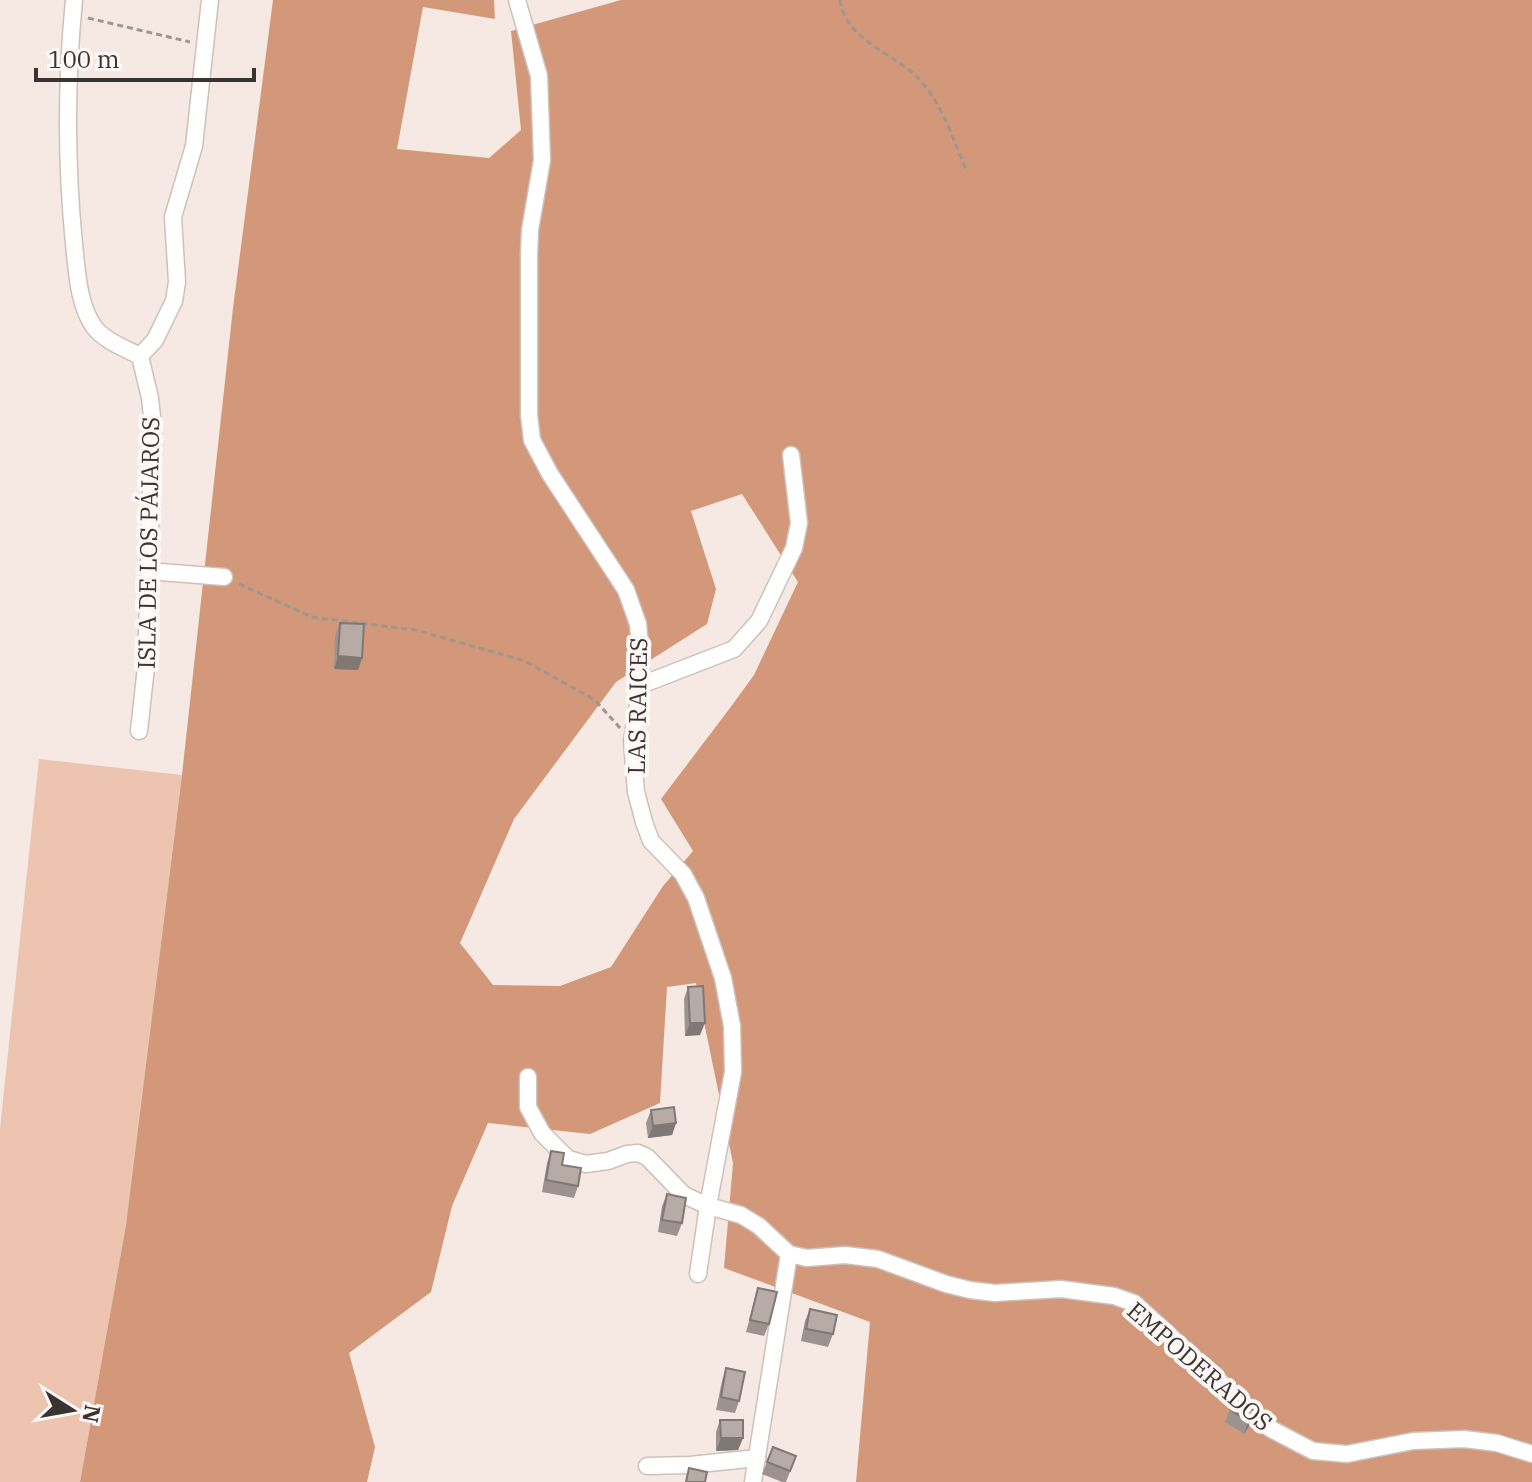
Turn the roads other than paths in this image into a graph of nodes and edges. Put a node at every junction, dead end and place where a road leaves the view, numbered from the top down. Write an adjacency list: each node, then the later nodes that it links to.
1 (210, 0): 4 (street)
2 (517, 0): 8 (street, LAS RAICES)
3 (74, 7): 4 (street)
4 (140, 356): 6 (street, ISLA DE LOS PÁJAROS)
5 (791, 455): 8 (street)
6 (148, 571): 7 (street); 9 (street, ISLA DE LOS PÁJAROS)
7 (224, 577)
8 (641, 685): 11 (street, LAS RAICES)
9 (139, 731)
10 (528, 1077): 11 (street)
11 (708, 1206): 12 (street); 13 (street, LAS RAICES)
12 (789, 1254): 14 (street, EMPODERADOS); 15 (street)
13 (698, 1274)
14 (1532, 1454)
15 (757, 1458): 16 (street); 17 (street)
16 (647, 1466)
17 (753, 1482)

